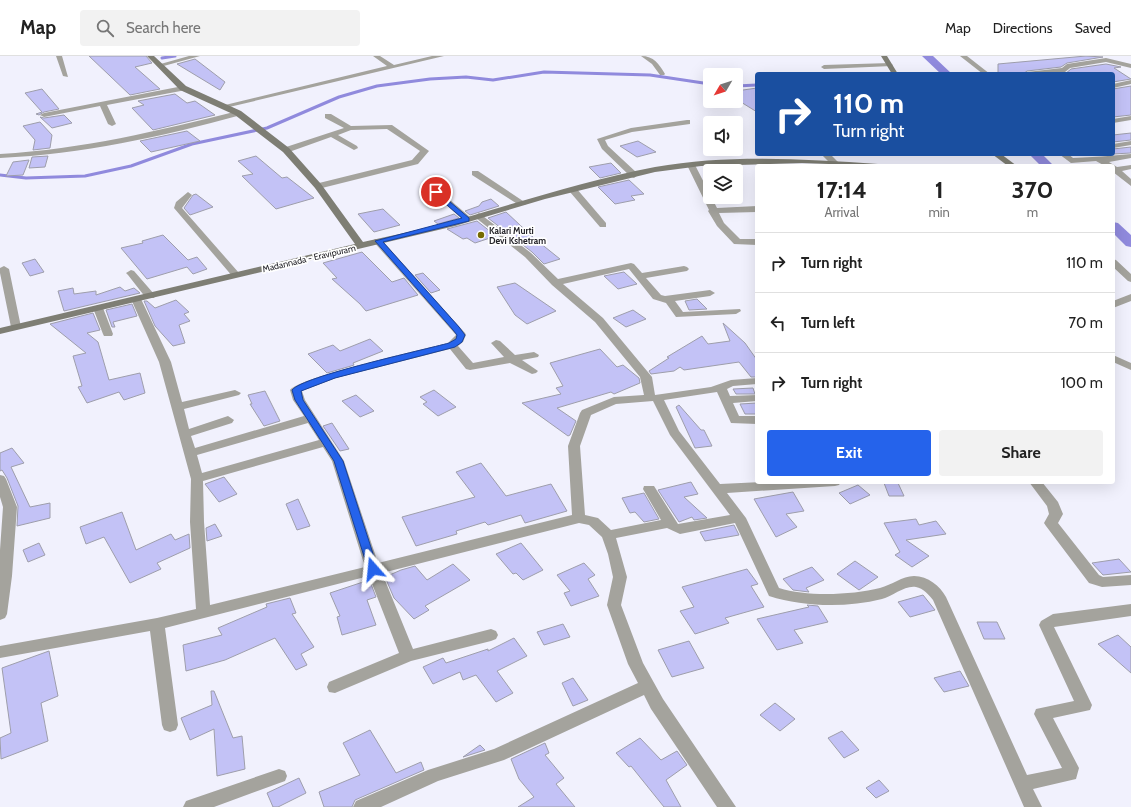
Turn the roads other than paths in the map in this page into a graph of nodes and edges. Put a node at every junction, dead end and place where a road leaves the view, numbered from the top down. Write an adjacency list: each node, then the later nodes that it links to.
1 (59, 56): 18 (street)
2 (150, 56): 9 (main road, Madannada - Eravipuram)
3 (198, 56): 9 (street)
4 (376, 56): 11 (street)
5 (441, 56): 11 (street)
6 (644, 56): 17 (street)
7 (884, 56): 10 (main road)
8 (963, 56): 15 (street)
9 (160, 65): 23 (main road, Madannada - Eravipuram)
10 (890, 65): 13 (street); 14 (main road)
11 (391, 66): 25 (street)
12 (1131, 66): 16 (street)
13 (824, 67)
14 (894, 72)
15 (983, 72)
16 (1046, 72)
17 (662, 74)
18 (66, 76)
19 (1131, 82): 20 (street)
20 (1123, 84): 21 (street); 22 (street)
21 (1115, 86)
22 (1131, 86)
23 (183, 88): 24 (street); 25 (main road, Madannada - Eravipuram)
24 (103, 104): 28 (street); 33 (street)
25 (225, 106): 26 (main road, Madannada - Eravipuram)
26 (238, 113): 39 (main road, Madannada - Eravipuram); 40 (street)
27 (1115, 113): 30 (street)
28 (44, 115)
29 (328, 116): 34 (street)
30 (1129, 118): 31 (street)
31 (1115, 121)
32 (686, 122): 56 (street)
33 (112, 124)
34 (350, 128): 35 (street); 59 (street)
35 (332, 134): 38 (street); 39 (street)
36 (1131, 144): 37 (street)
37 (1115, 146)
38 (354, 148)
39 (286, 150): 59 (main road, Madannada - Eravipuram)
40 (0, 156)
41 (999, 156): 49 (main road)
42 (1065, 156): 44 (street)
43 (1131, 156): 44 (street)
44 (1097, 157): 50 (street)
45 (827, 161): 47 (main road); 48 (main road)
46 (755, 164): 51 (main road)
47 (794, 164)
48 (858, 164)
49 (1010, 164)
50 (1107, 164)
51 (691, 165): 56 (main road); 65 (street)
52 (1131, 167): 53 (street)
53 (1115, 168)
54 (1115, 169): 57 (street)
55 (475, 173): 63 (street)
56 (634, 175): 60 (main road)
57 (1127, 175): 58 (street)
58 (1131, 183)
59 (318, 186): 70 (main road, Madannada - Eravipuram)
60 (573, 190): 63 (main road); 67 (street)
61 (436, 192): 66 (street)
62 (188, 195): 75 (street)
63 (522, 203): 66 (main road)
64 (755, 209): 65 (street)
65 (712, 211): 69 (street)
66 (473, 217): 68 (main road); 78 (street)
67 (603, 225)
68 (378, 241): 70 (main road); 91 (street)
69 (755, 242)
70 (360, 245): 75 (main road, Madannada - Eravipuram)
71 (1115, 264): 77 (street)
72 (4, 269): 87 (street)
73 (684, 269): 76 (street)
74 (131, 273): 80 (street)
75 (236, 275): 80 (main road, Madannada - Eravipuram)
76 (639, 276): 78 (street); 83 (street)
77 (1131, 279)
78 (555, 283): 100 (street)
79 (710, 293): 83 (street)
80 (150, 296): 82 (main road, Madannada - Eravipuram)
81 (1131, 297): 84 (street)
82 (136, 299): 85 (main road, Madannada - Eravipuram); 103 (street)
83 (666, 299): 86 (street)
84 (1115, 304)
85 (98, 308): 87 (main road, Madannada - Eravipuram); 89 (street)
86 (736, 311)
87 (16, 327): 88 (main road, Madannada - Eravipuram)
88 (0, 331)
89 (108, 334)
90 (496, 343): 93 (street)
91 (452, 345): 93 (street); 104 (street)
92 (534, 355): 93 (street)
93 (512, 359): 96 (street)
94 (1115, 359): 95 (street)
95 (1131, 368)
96 (532, 371)
97 (755, 381): 98 (street)
98 (721, 388): 100 (street); 102 (street)
99 (236, 393): 103 (street)
100 (653, 398): 115 (street); 116 (street)
101 (755, 398): 102 (street)
102 (725, 400): 106 (street)
103 (177, 407): 107 (street)
104 (311, 418): 108 (street); 109 (street)
105 (228, 420): 107 (street)
106 (755, 420)
107 (184, 434): 109 (street)
108 (326, 442): 111 (street); 120 (street)
109 (190, 453): 111 (street)
110 (0, 479): 121 (street)
111 (197, 479): 124 (street)
112 (801, 484): 115 (street)
113 (1037, 484): 122 (street)
114 (650, 489): 118 (street)
115 (716, 489): 117 (street)
116 (579, 518): 119 (street); 120 (street)
117 (739, 518): 118 (street); 134 (street)
118 (670, 523): 119 (street)
119 (608, 535): 130 (street)
120 (373, 569): 124 (street); 129 (street)
121 (3, 577): 125 (street)
122 (1131, 580)
123 (1131, 610): 134 (street)
124 (203, 611): 126 (street)
125 (0, 614)
126 (157, 624): 128 (street); 132 (street)
127 (491, 635): 129 (street)
128 (0, 652)
129 (408, 656): 131 (street)
130 (648, 686): 136 (street); 137 (street)
131 (335, 687)
132 (170, 725)
133 (279, 776): 135 (street)
134 (1024, 783): 138 (street)
135 (192, 807)
136 (362, 807)
137 (727, 807)
138 (1033, 807)

